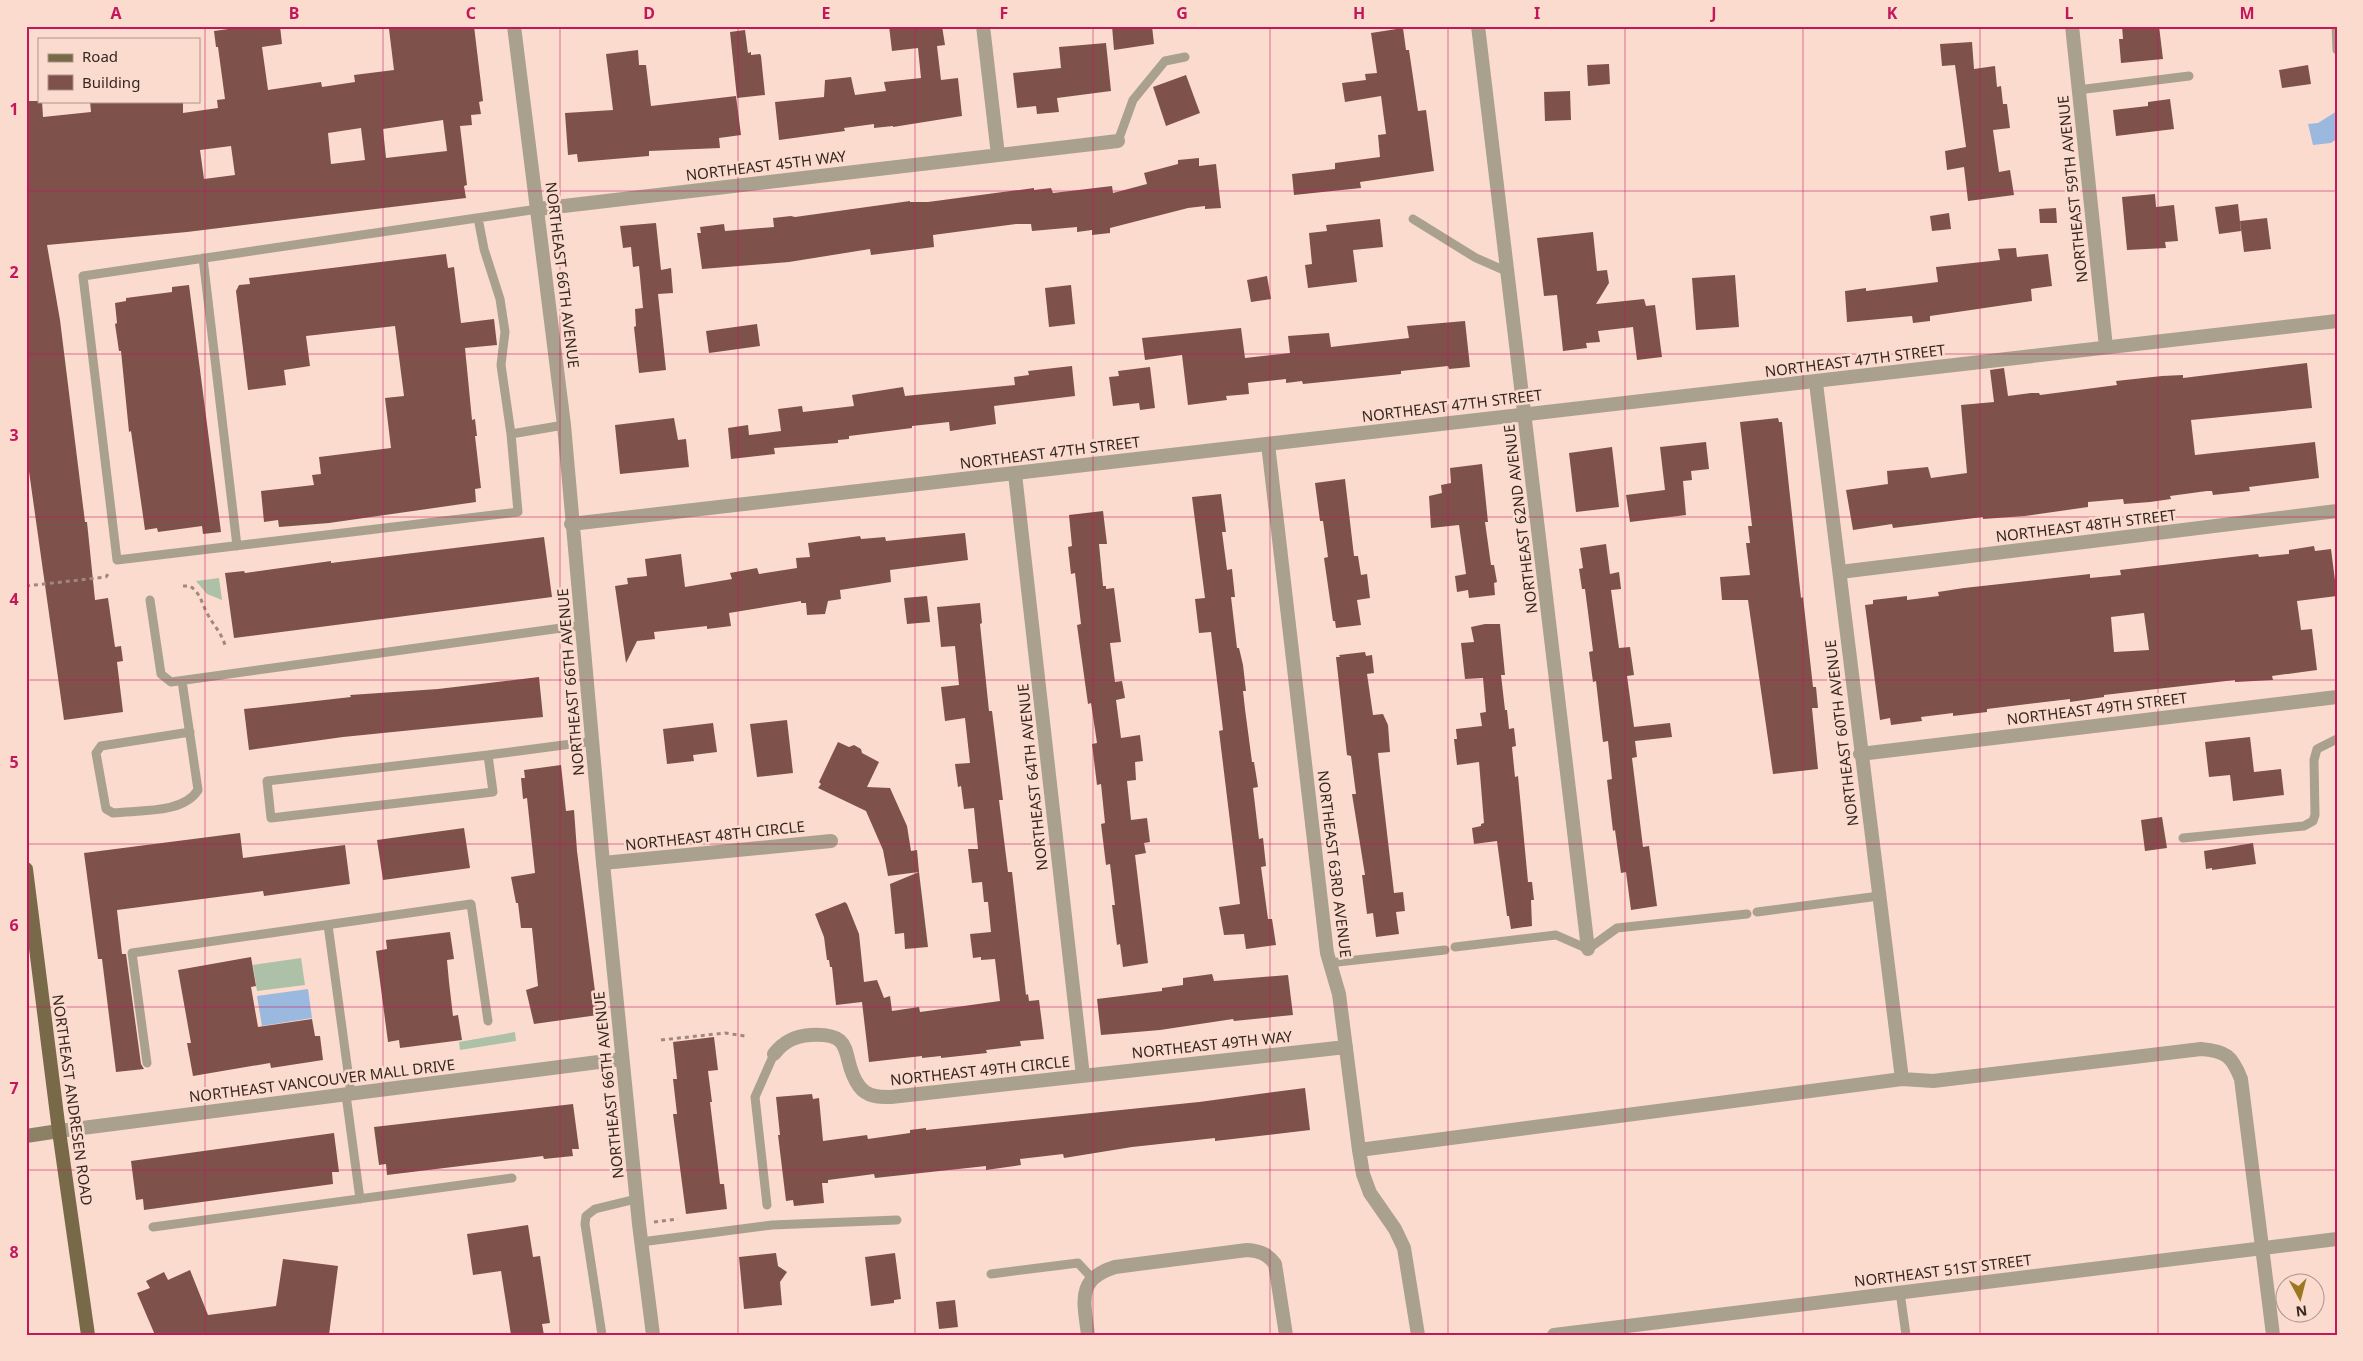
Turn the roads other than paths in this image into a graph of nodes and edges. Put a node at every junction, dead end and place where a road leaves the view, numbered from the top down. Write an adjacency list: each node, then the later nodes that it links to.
1 (514, 26): 12 (street, NORTHEAST 66TH AVENUE)
2 (983, 26): 11 (street)
3 (1478, 26): 16 (street, NORTHEAST 62ND AVENUE)
4 (2072, 26): 9 (street, NORTHEAST 59TH AVENUE)
5 (2336, 26): 6 (lane)
6 (2337, 50)
7 (1186, 57): 10 (lane)
8 (2189, 76): 9 (lane)
9 (2078, 90): 18 (street, NORTHEAST 59TH AVENUE)
10 (1118, 142): 11 (street, NORTHEAST 45TH WAY)
11 (998, 155): 12 (street, NORTHEAST 45TH WAY)
12 (538, 209): 13 (lane); 21 (street, NORTHEAST 66TH AVENUE)
13 (478, 218): 15 (lane); 22 (lane)
14 (1413, 219): 16 (lane)
15 (203, 258): 27 (lane); 27 (lane)
16 (1508, 272): 20 (street, NORTHEAST 62ND AVENUE)
17 (2337, 321): 18 (street, NORTHEAST 47TH STREET)
18 (2106, 347): 19 (street, NORTHEAST 47TH STREET)
19 (1816, 383): 20 (street, NORTHEAST 47TH STREET); 28 (street, NORTHEAST 60TH AVENUE)
20 (1525, 414): 23 (street, NORTHEAST 47TH STREET); 45 (street, NORTHEAST 62ND AVENUE)
21 (564, 425): 22 (lane); 26 (street, NORTHEAST 66TH AVENUE)
22 (510, 434): 27 (lane)
23 (1268, 444): 24 (street, NORTHEAST 47TH STREET); 47 (street, NORTHEAST 63RD AVENUE)
24 (1016, 474): 26 (street, NORTHEAST 47TH STREET); 53 (street, NORTHEAST 64TH AVENUE)
25 (2337, 511): 28 (street, NORTHEAST 48TH STREET)
26 (572, 524): 30 (street, NORTHEAST 66TH AVENUE)
27 (237, 546)
28 (1840, 572): 36 (street, NORTHEAST 60TH AVENUE)
29 (150, 600): 31 (lane)
30 (583, 625): 31 (lane); 35 (street, NORTHEAST 66TH AVENUE)
31 (182, 681): 33 (lane)
32 (2337, 698): 36 (street, NORTHEAST 49TH STREET)
33 (190, 732): 33 (lane)
34 (2337, 739): 38 (lane)
35 (594, 741): 37 (lane); 40 (street, NORTHEAST 66TH AVENUE)
36 (1860, 754): 42 (street, NORTHEAST 60TH AVENUE)
37 (488, 755): 37 (lane)
38 (2184, 838)
39 (831, 841): 40 (street, NORTHEAST 48TH CIRCLE)
40 (603, 863): 51 (street, NORTHEAST 66TH AVENUE)
41 (26, 869): 56 (main road, NORTHEAST ANDRESEN ROAD)
42 (1879, 896): 45 (lane); 54 (street, NORTHEAST 60TH AVENUE)
43 (328, 925): 48 (lane); 52 (lane); 55 (lane)
44 (1455, 947): 45 (lane)
45 (1588, 949)
46 (1445, 950): 47 (lane)
47 (1328, 963): 49 (street, NORTHEAST 63RD AVENUE)
48 (488, 1021)
49 (1346, 1047): 53 (street, NORTHEAST 49TH WAY); 58 (street, NORTHEAST 63RD AVENUE)
50 (774, 1054): 53 (street, NORTHEAST 49TH CIRCLE); 62 (lane)
51 (622, 1059): 55 (street, NORTHEAST VANCOUVER MALL DRIVE); 61 (street, NORTHEAST 66TH AVENUE)
52 (147, 1063)
53 (1083, 1076)
54 (1902, 1079): 58 (street); 67 (street)
55 (348, 1094): 56 (street, NORTHEAST VANCOUVER MALL DRIVE); 60 (lane)
56 (59, 1132): 57 (main road, NORTHEAST VANCOUVER MALL DRIVE); 71 (main road, NORTHEAST ANDRESEN ROAD)
57 (26, 1136)
58 (1359, 1150): 76 (street, NORTHEAST 63RD AVENUE)
59 (512, 1178): 60 (lane)
60 (360, 1199): 64 (lane)
61 (636, 1199): 66 (street, NORTHEAST 66TH AVENUE); 72 (lane)
62 (767, 1205)
63 (897, 1220): 66 (lane)
64 (153, 1227)
65 (2337, 1238): 67 (street, NORTHEAST 51ST STREET)
66 (641, 1242): 73 (street, NORTHEAST 66TH AVENUE)
67 (2262, 1248): 70 (street, NORTHEAST 51ST STREET); 79 (street)
68 (991, 1274): 69 (lane)
69 (1092, 1278): 74 (street); 75 (street)
70 (1900, 1292): 77 (street, NORTHEAST 51ST STREET); 78 (lane)
71 (88, 1335)
72 (602, 1335)
73 (653, 1335)
74 (1088, 1335)
75 (1286, 1335)
76 (1418, 1335)
77 (1554, 1335)
78 (1906, 1335)
79 (2273, 1335)

